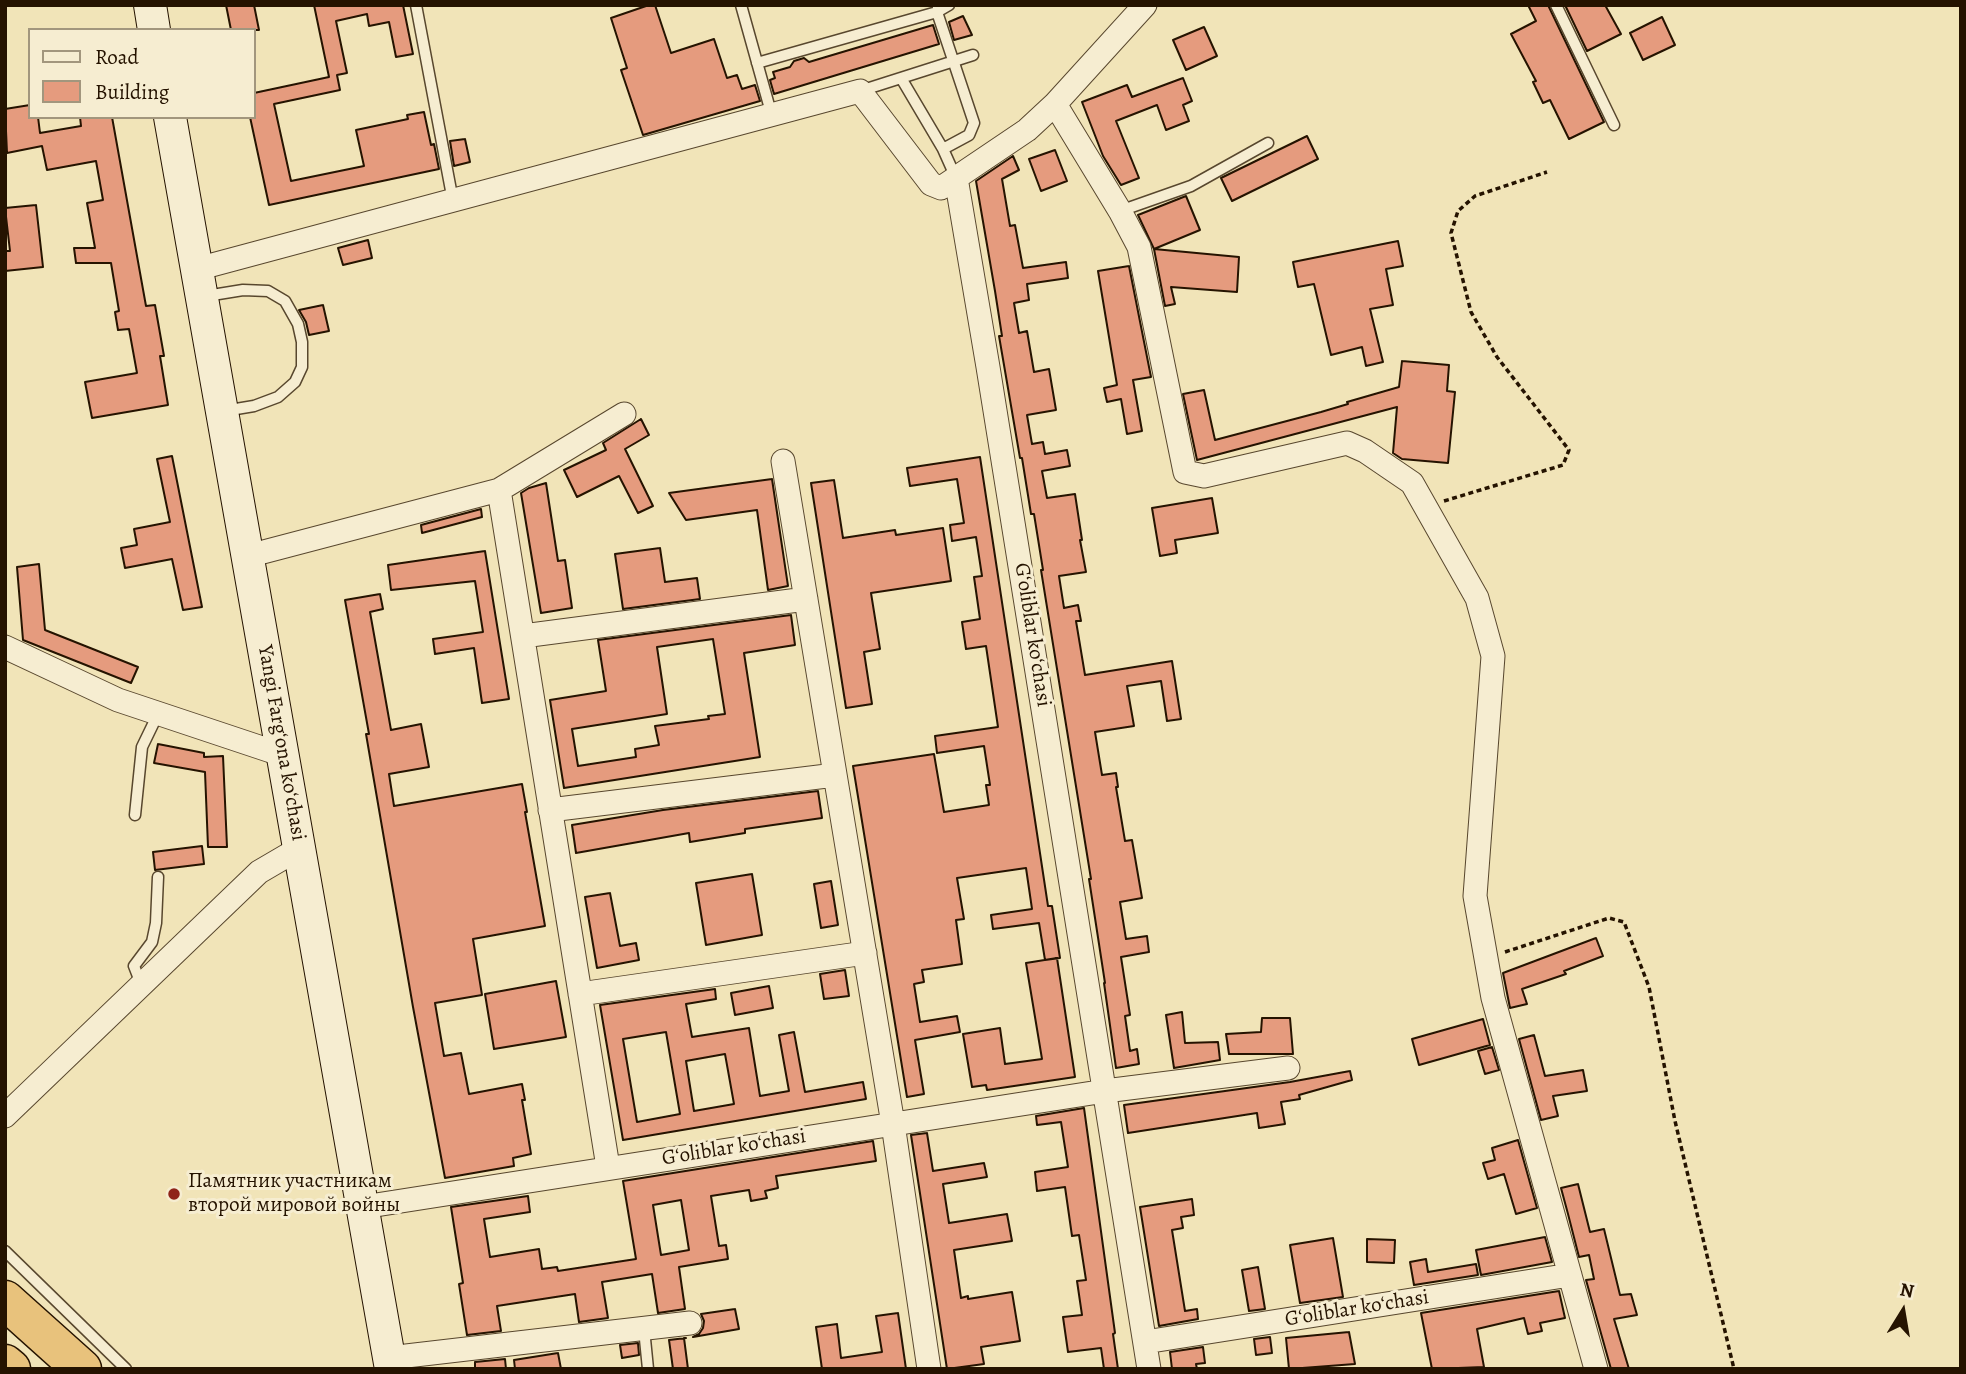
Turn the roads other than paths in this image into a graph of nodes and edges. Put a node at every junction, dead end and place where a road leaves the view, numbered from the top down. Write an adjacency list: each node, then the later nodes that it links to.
1 (150, 5): 8 (main road)
2 (416, 5): 21 (lane)
3 (741, 5): 11 (lane)
4 (949, 5): 7 (lane)
5 (1145, 5): 14 (street)
6 (1556, 5): 17 (lane)
7 (937, 9): 10 (lane); 11 (lane)
8 (154, 28)
9 (973, 55): 10 (lane)
10 (953, 61): 12 (lane); 19 (lane)
11 (757, 63): 15 (lane)
12 (901, 78): 13 (lane); 19 (lane)
13 (860, 92): 15 (street); 20 (street)
14 (1055, 103): 20 (street); 22 (street)
15 (772, 116): 21 (street)
16 (170, 119): 23 (main road, Yangi Fargʻona koʻchasi)
17 (1614, 125)
18 (1268, 143): 22 (lane)
19 (943, 149): 20 (lane)
20 (956, 178): 43 (street, Gʻoliblar koʻchasi)
21 (453, 201): 23 (street)
22 (1120, 211): 49 (street)
23 (200, 283): 24 (main road, Yangi Fargʻona koʻchasi); 24 (lane)
24 (222, 411): 28 (main road, Yangi Fargʻona koʻchasi)
25 (624, 414): 27 (street)
26 (783, 461): 29 (street)
27 (499, 490): 28 (street); 30 (street)
28 (248, 556): 33 (main road, Yangi Fargʻona koʻchasi)
29 (806, 599): 30 (street); 34 (street)
30 (523, 636): 35 (street)
31 (5, 647): 32 (street)
32 (158, 713): 33 (street); 36 (lane)
33 (283, 755): 37 (main road, Yangi Fargʻona koʻchasi)
34 (835, 775): 35 (street); 39 (street)
35 (550, 810): 41 (street)
36 (135, 815)
37 (300, 848): 40 (street); 47 (main road, Yangi Fargʻona koʻchasi)
38 (158, 877): 40 (lane)
39 (865, 953): 41 (street); 45 (street)
40 (142, 985): 44 (street)
41 (580, 994): 46 (street)
42 (1288, 1068): 43 (street, Gʻoliblar koʻchasi)
43 (1105, 1091): 45 (street, Gʻoliblar koʻchasi); 53 (street, Gʻoliblar koʻchasi)
44 (5, 1116)
45 (893, 1124): 46 (street, Gʻoliblar koʻchasi); 60 (street)
46 (608, 1167): 47 (street, Gʻoliblar koʻchasi)
47 (363, 1207): 54 (main road, Yangi Fargʻona koʻchasi)
48 (5, 1251): 58 (lane)
49 (1570, 1275): 53 (street, Gʻoliblar koʻchasi); 62 (street)
50 (5, 1300): 57 (highway)
51 (690, 1323): 52 (street)
52 (643, 1329): 54 (street); 59 (lane)
53 (1145, 1342): 61 (street, Gʻoliblar koʻchasi)
54 (390, 1363)
55 (5, 1364): 56 (highway)
56 (11, 1369)
57 (82, 1369)
58 (126, 1369)
59 (648, 1369)
60 (929, 1369)
61 (1149, 1369)
62 (1596, 1369)

